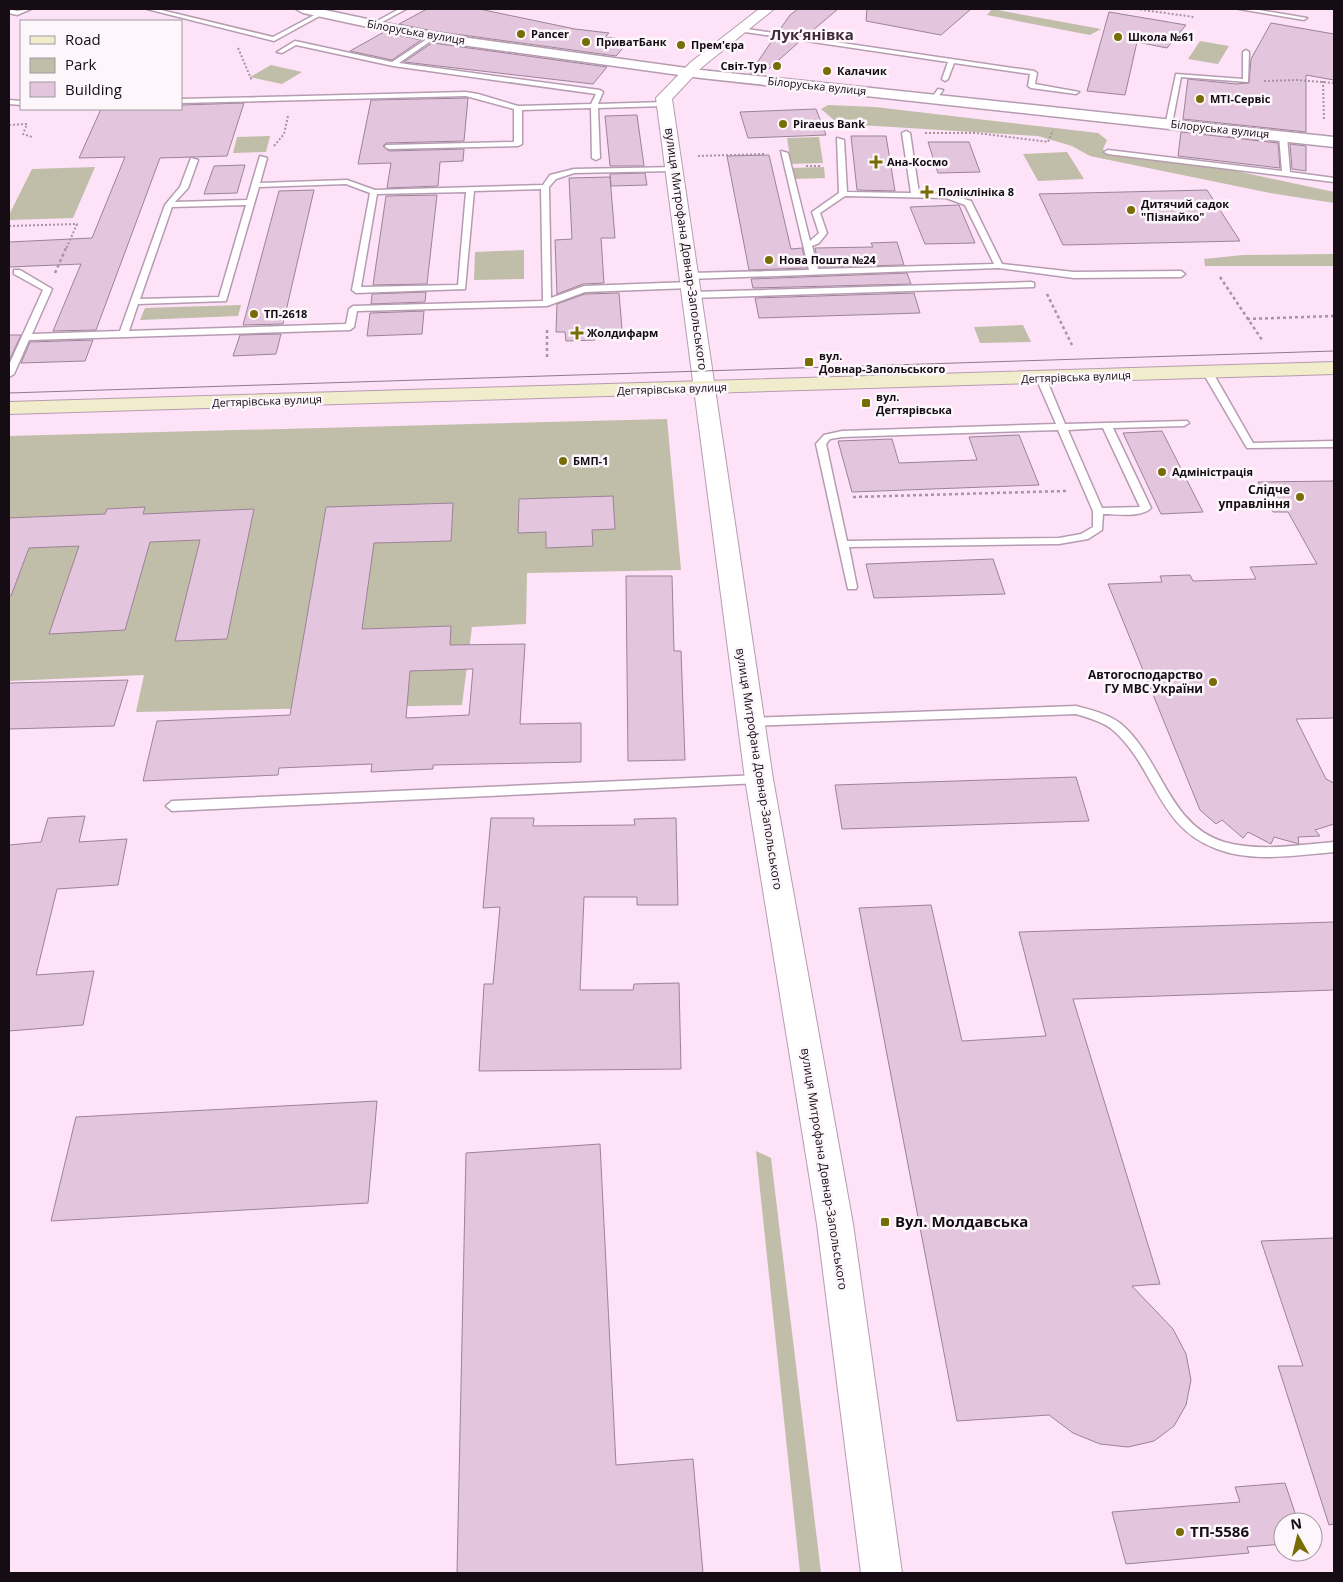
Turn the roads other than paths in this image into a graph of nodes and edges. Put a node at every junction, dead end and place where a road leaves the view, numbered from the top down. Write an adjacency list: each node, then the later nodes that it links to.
1 (28, 9): 7 (lane)
2 (150, 9): 8 (lane)
3 (303, 9): 8 (street, Білоруська вулиця)
4 (403, 9): 10 (lane)
5 (767, 9): 11 (street)
6 (1242, 9): 9 (lane)
7 (9, 11)
8 (322, 13): 10 (street, Білоруська вулиця)
9 (1304, 18)
10 (373, 25): 12 (street, Білоруська вулиця)
11 (740, 30): 15 (lane); 17 (street)
12 (433, 37): 16 (lane); 17 (street, Білоруська вулиця)
13 (280, 52): 16 (lane)
14 (1246, 52): 24 (lane)
15 (952, 61): 18 (lane); 19 (lane)
16 (393, 64): 22 (lane)
17 (689, 72): 21 (street); 24 (street, Білоруська вулиця)
18 (945, 79)
19 (1076, 92)
20 (182, 101): 23 (lane)
21 (665, 104): 22 (lane); 35 (street, вулиця Митрофана Довнар-Запольського)
22 (594, 106): 23 (lane); 33 (lane)
23 (518, 108): 29 (lane)
24 (1168, 124): 26 (street, Білоруська вулиця)
25 (906, 134): 43 (lane)
26 (1283, 136): 28 (street, Білоруська вулиця); 36 (lane)
27 (840, 140): 42 (lane)
28 (1330, 141)
29 (389, 147)
30 (1108, 152): 36 (lane)
31 (784, 153): 46 (lane)
32 (263, 158): 38 (lane)
33 (596, 158)
34 (194, 160): 45 (lane)
35 (674, 169): 39 (lane); 51 (street, вулиця Митрофана Довнар-Запольського)
36 (1286, 174): 37 (lane)
37 (1334, 180)
38 (257, 185): 41 (lane); 44 (lane)
39 (545, 188): 40 (lane); 55 (lane)
40 (470, 190): 41 (lane); 53 (lane)
41 (374, 192): 53 (lane)
42 (843, 194): 43 (lane); 46 (lane)
43 (915, 195): 47 (lane)
44 (252, 202): 45 (lane); 54 (lane)
45 (169, 205): 54 (lane)
46 (807, 244): 48 (lane)
47 (999, 266): 48 (lane); 50 (lane)
48 (814, 271): 51 (lane)
49 (17, 272): 58 (lane)
50 (1181, 274)
51 (690, 285): 52 (lane); 55 (lane); 63 (street, вулиця Митрофана Довнар-Запольського)
52 (1031, 285)
53 (356, 290): 56 (lane)
54 (135, 302): 57 (lane)
55 (547, 303): 56 (lane)
56 (353, 309): 57 (lane)
57 (124, 333): 58 (lane)
58 (26, 337): 61 (lane)
59 (1334, 368): 60 (main road, Дегтярівська вулиця)
60 (1208, 372): 62 (main road, Дегтярівська вулиця); 68 (lane)
61 (9, 374)
62 (1041, 378): 63 (main road, Дегтярівська вулиця); 66 (lane)
63 (706, 388): 64 (main road, Дегтярівська вулиця); 72 (street, вулиця Митрофана Довнар-Запольського)
64 (9, 408)
65 (1184, 423): 67 (lane)
66 (1063, 426): 67 (lane); 69 (lane); 70 (lane)
67 (1107, 426): 69 (lane)
68 (1334, 444)
69 (1098, 512): 70 (lane)
70 (842, 544): 71 (lane)
71 (852, 587)
72 (751, 722): 73 (street, вулиця Митрофана Довнар-Запольського); 75 (lane)
73 (759, 780): 74 (lane); 76 (street, вулиця Митрофана Довнар-Запольського)
74 (172, 806)
75 (1334, 847)
76 (882, 1573)

